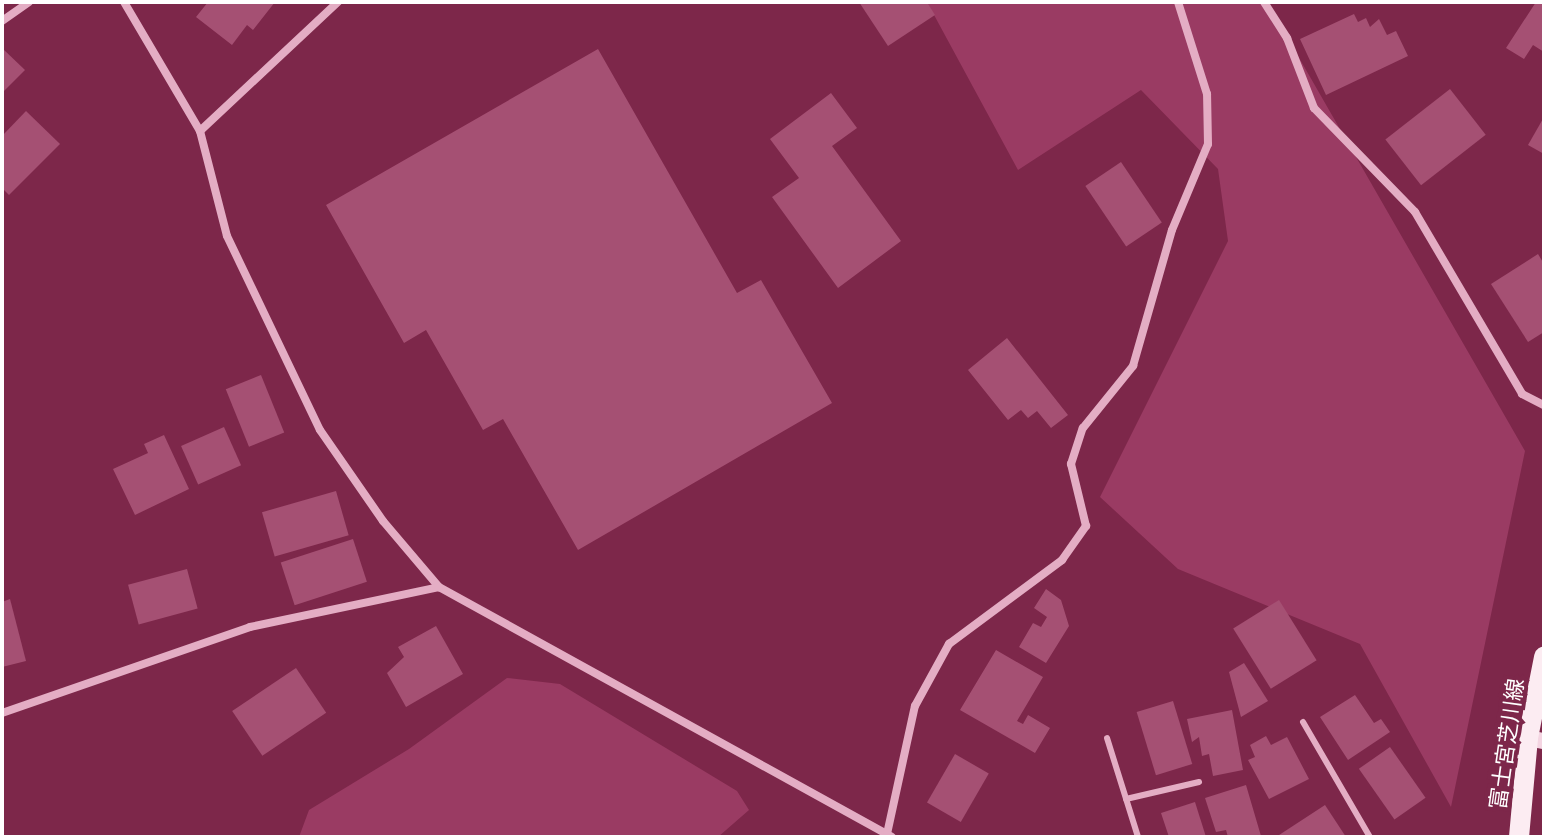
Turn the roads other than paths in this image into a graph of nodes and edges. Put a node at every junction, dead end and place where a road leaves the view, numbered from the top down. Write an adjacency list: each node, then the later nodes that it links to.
1 (29, 2): 6 (street)
2 (124, 2): 7 (street)
3 (338, 2): 7 (street)
4 (1178, 2): 17 (street)
5 (1264, 2): 8 (street)
6 (2, 21)
7 (200, 131): 9 (street)
8 (1544, 405)
9 (439, 587): 11 (street); 17 (street)
10 (1544, 657): 14 (main road, 富士宮芝川線)
11 (2, 713)
12 (1303, 722): 19 (lane)
13 (1107, 738): 16 (lane)
14 (1536, 740): 20 (main road, 富士宮芝川線)
15 (1199, 782): 16 (lane)
16 (1126, 799): 18 (lane)
17 (889, 836)
18 (1138, 837)
19 (1370, 837)
20 (1519, 837)

